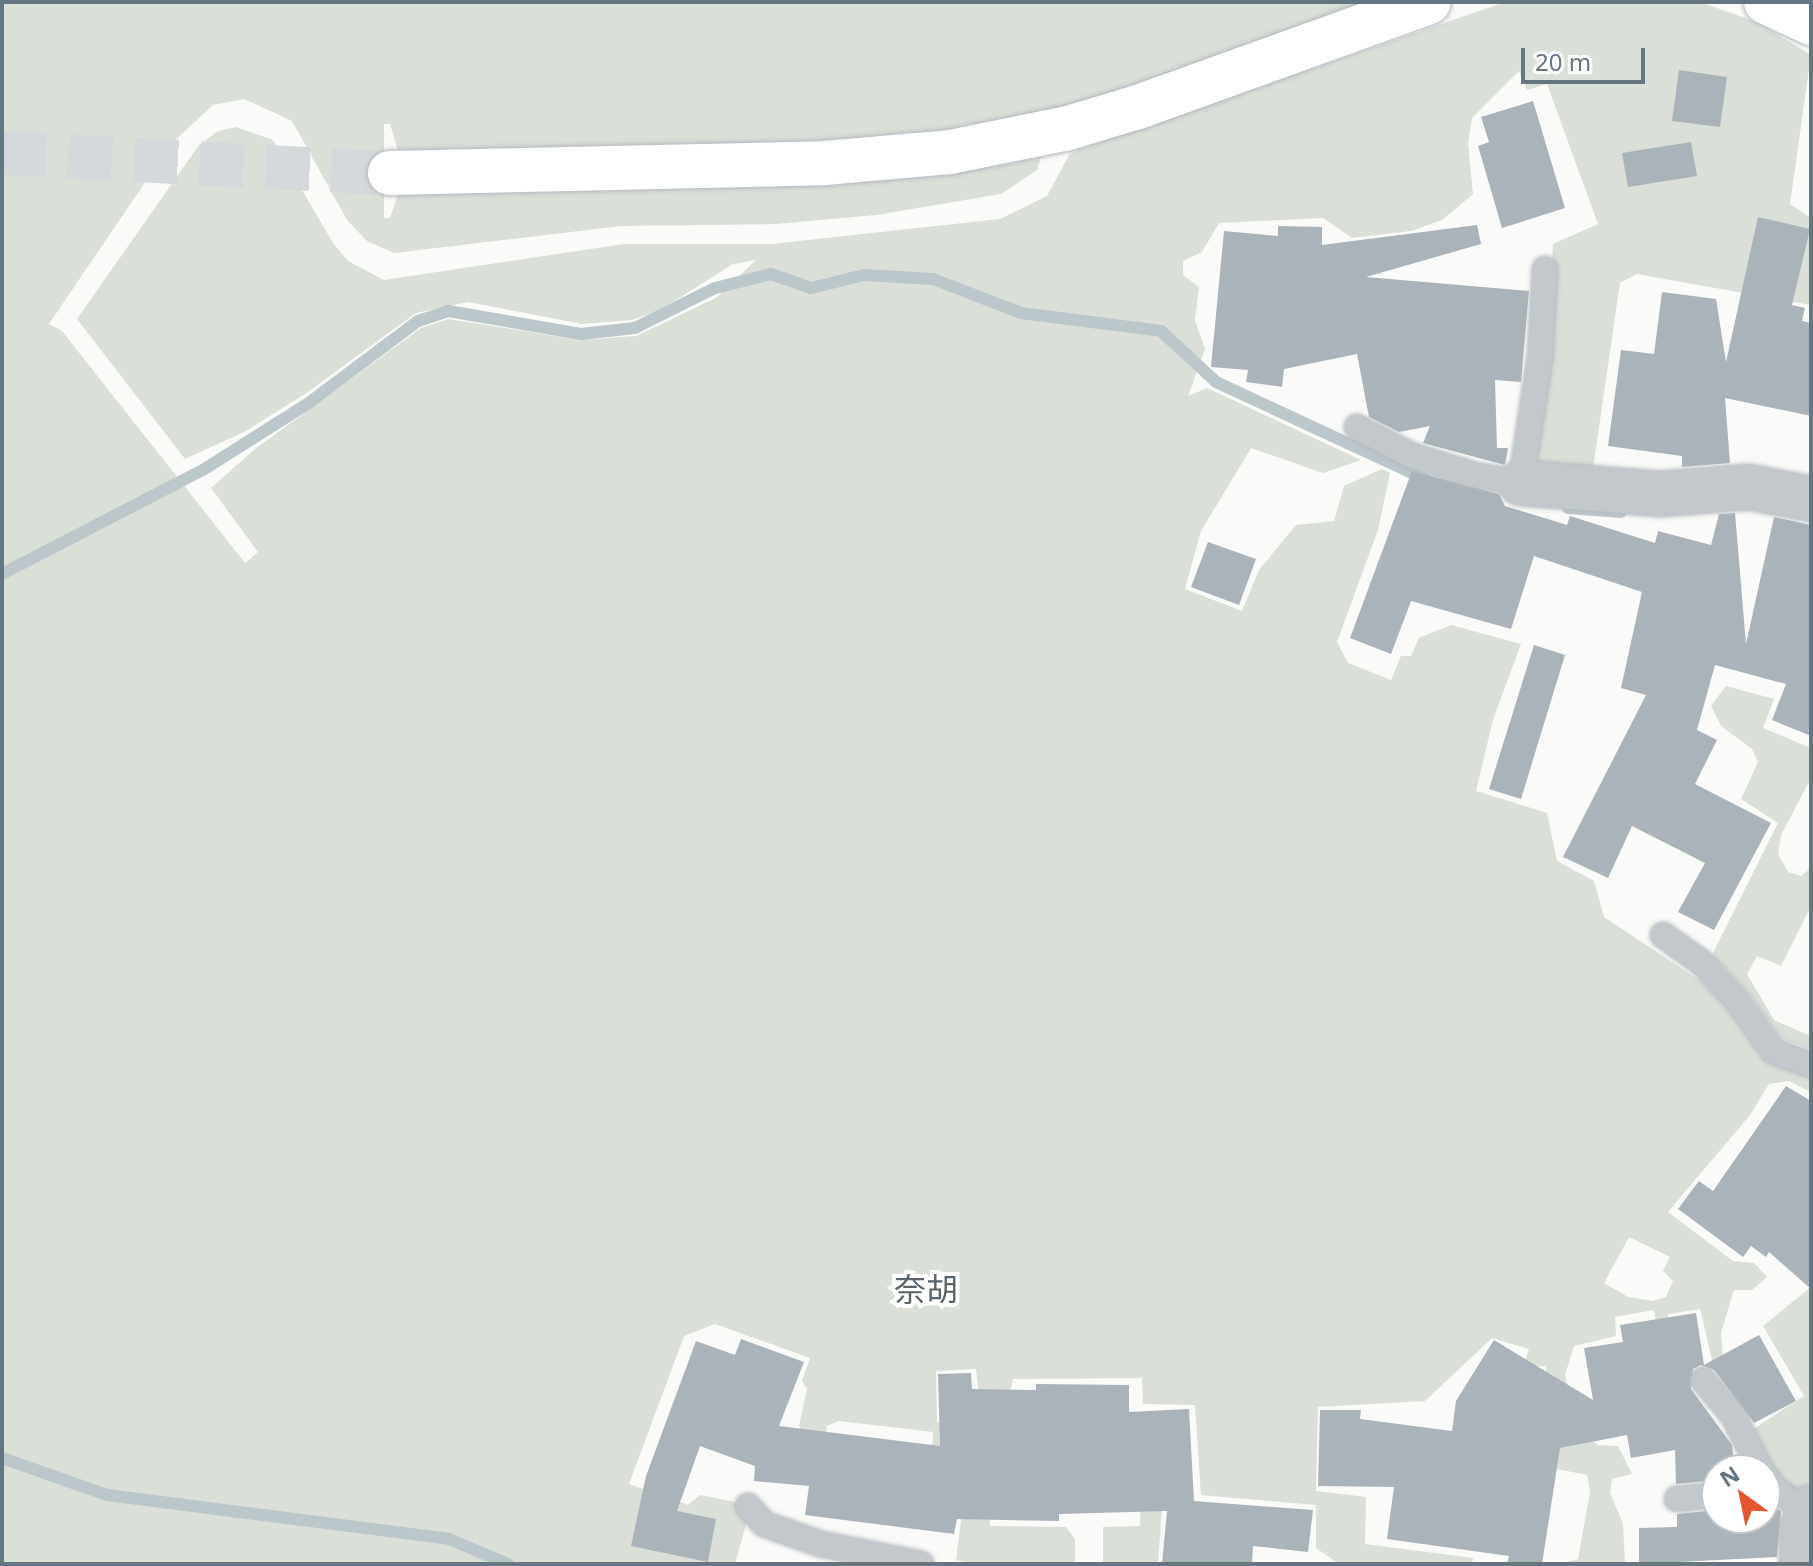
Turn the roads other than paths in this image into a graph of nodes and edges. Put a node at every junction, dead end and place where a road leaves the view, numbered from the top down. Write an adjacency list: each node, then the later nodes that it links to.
1 (1429, 2): 4 (street)
2 (1766, 2): 3 (street)
3 (1811, 23)
4 (390, 173)
5 (1545, 269): 7 (lane)
6 (1357, 427): 7 (lane)
7 (1521, 483): 8 (street)
8 (1811, 499)
9 (1663, 935): 10 (lane)
10 (1811, 1065)
11 (1703, 1380): 12 (lane)
12 (1753, 1454)
13 (1785, 1495): 18 (street)
14 (1701, 1497): 15 (lane)
15 (1677, 1499)
16 (748, 1506): 17 (lane)
17 (921, 1564)
18 (1802, 1564)

